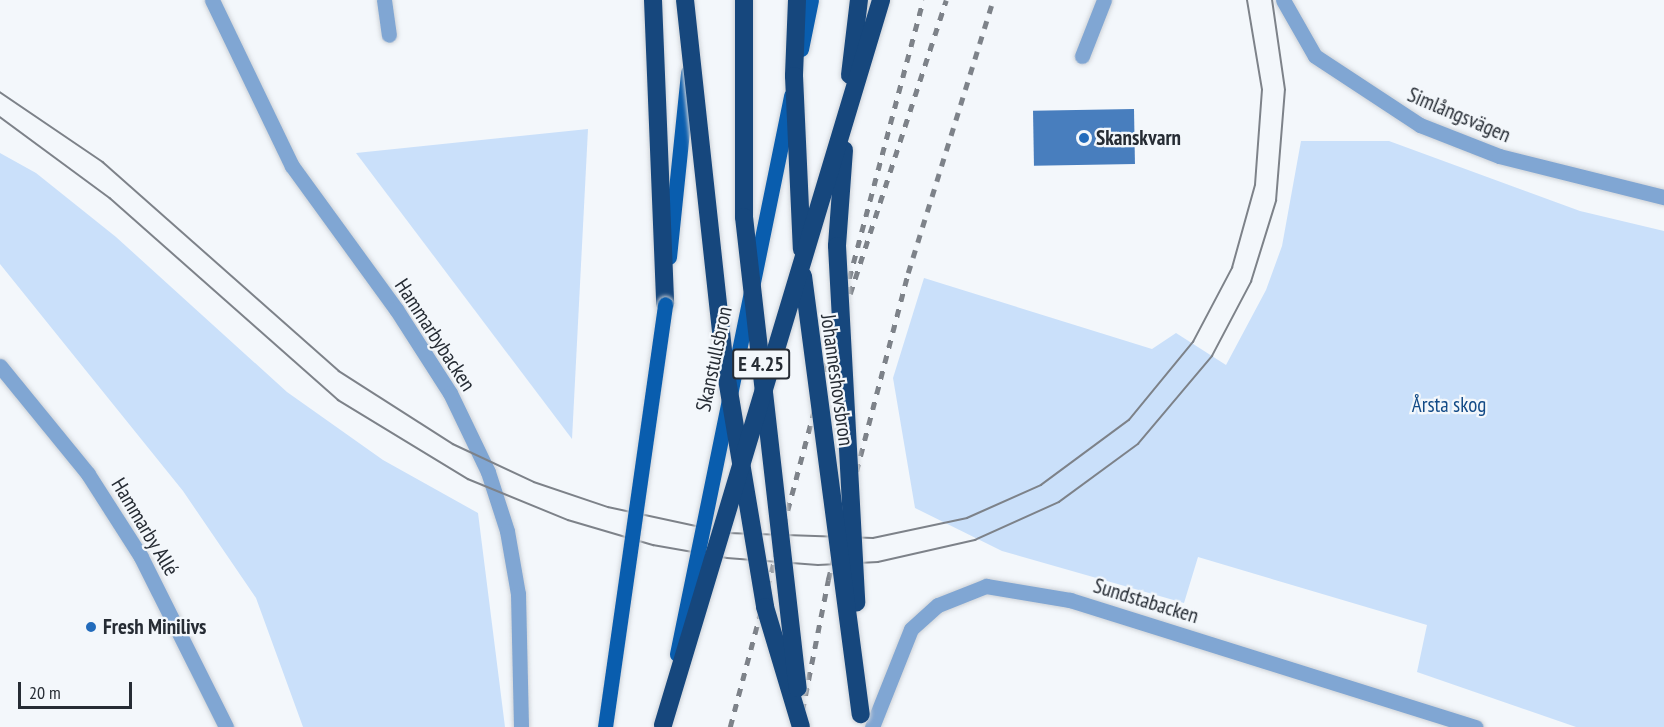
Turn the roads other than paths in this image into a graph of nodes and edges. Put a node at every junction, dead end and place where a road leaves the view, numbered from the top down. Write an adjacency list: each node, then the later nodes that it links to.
1 (212, 0): 21 (street, Hammarbybacken)
2 (384, 0): 13 (street)
3 (653, 0): 16 (highway)
4 (685, 0): 23 (highway, bridge)
5 (695, 0): 16 (main road, bridge)
6 (744, 0): 23 (highway, E 4.25, bridge)
7 (797, 0): 18 (highway, Johanneshovsbron / E 4.25, bridge)
8 (811, 0): 19 (main road, Skanstullsbron, bridge)
9 (859, 0): 18 (highway, bridge)
10 (881, 0): 19 (highway, bridge)
11 (1104, 0): 14 (street)
12 (1283, 0): 15 (street, Simlångsvägen)
13 (389, 35)
14 (1082, 56)
15 (1664, 198)
16 (665, 303): 22 (main road, bridge)
17 (0, 366): 20 (street, Hammarby Allé)
18 (866, 723): 24 (street, Sundstabacken)
19 (663, 726)
20 (226, 727)
21 (521, 727)
22 (605, 727)
23 (802, 727)
24 (1476, 727)

